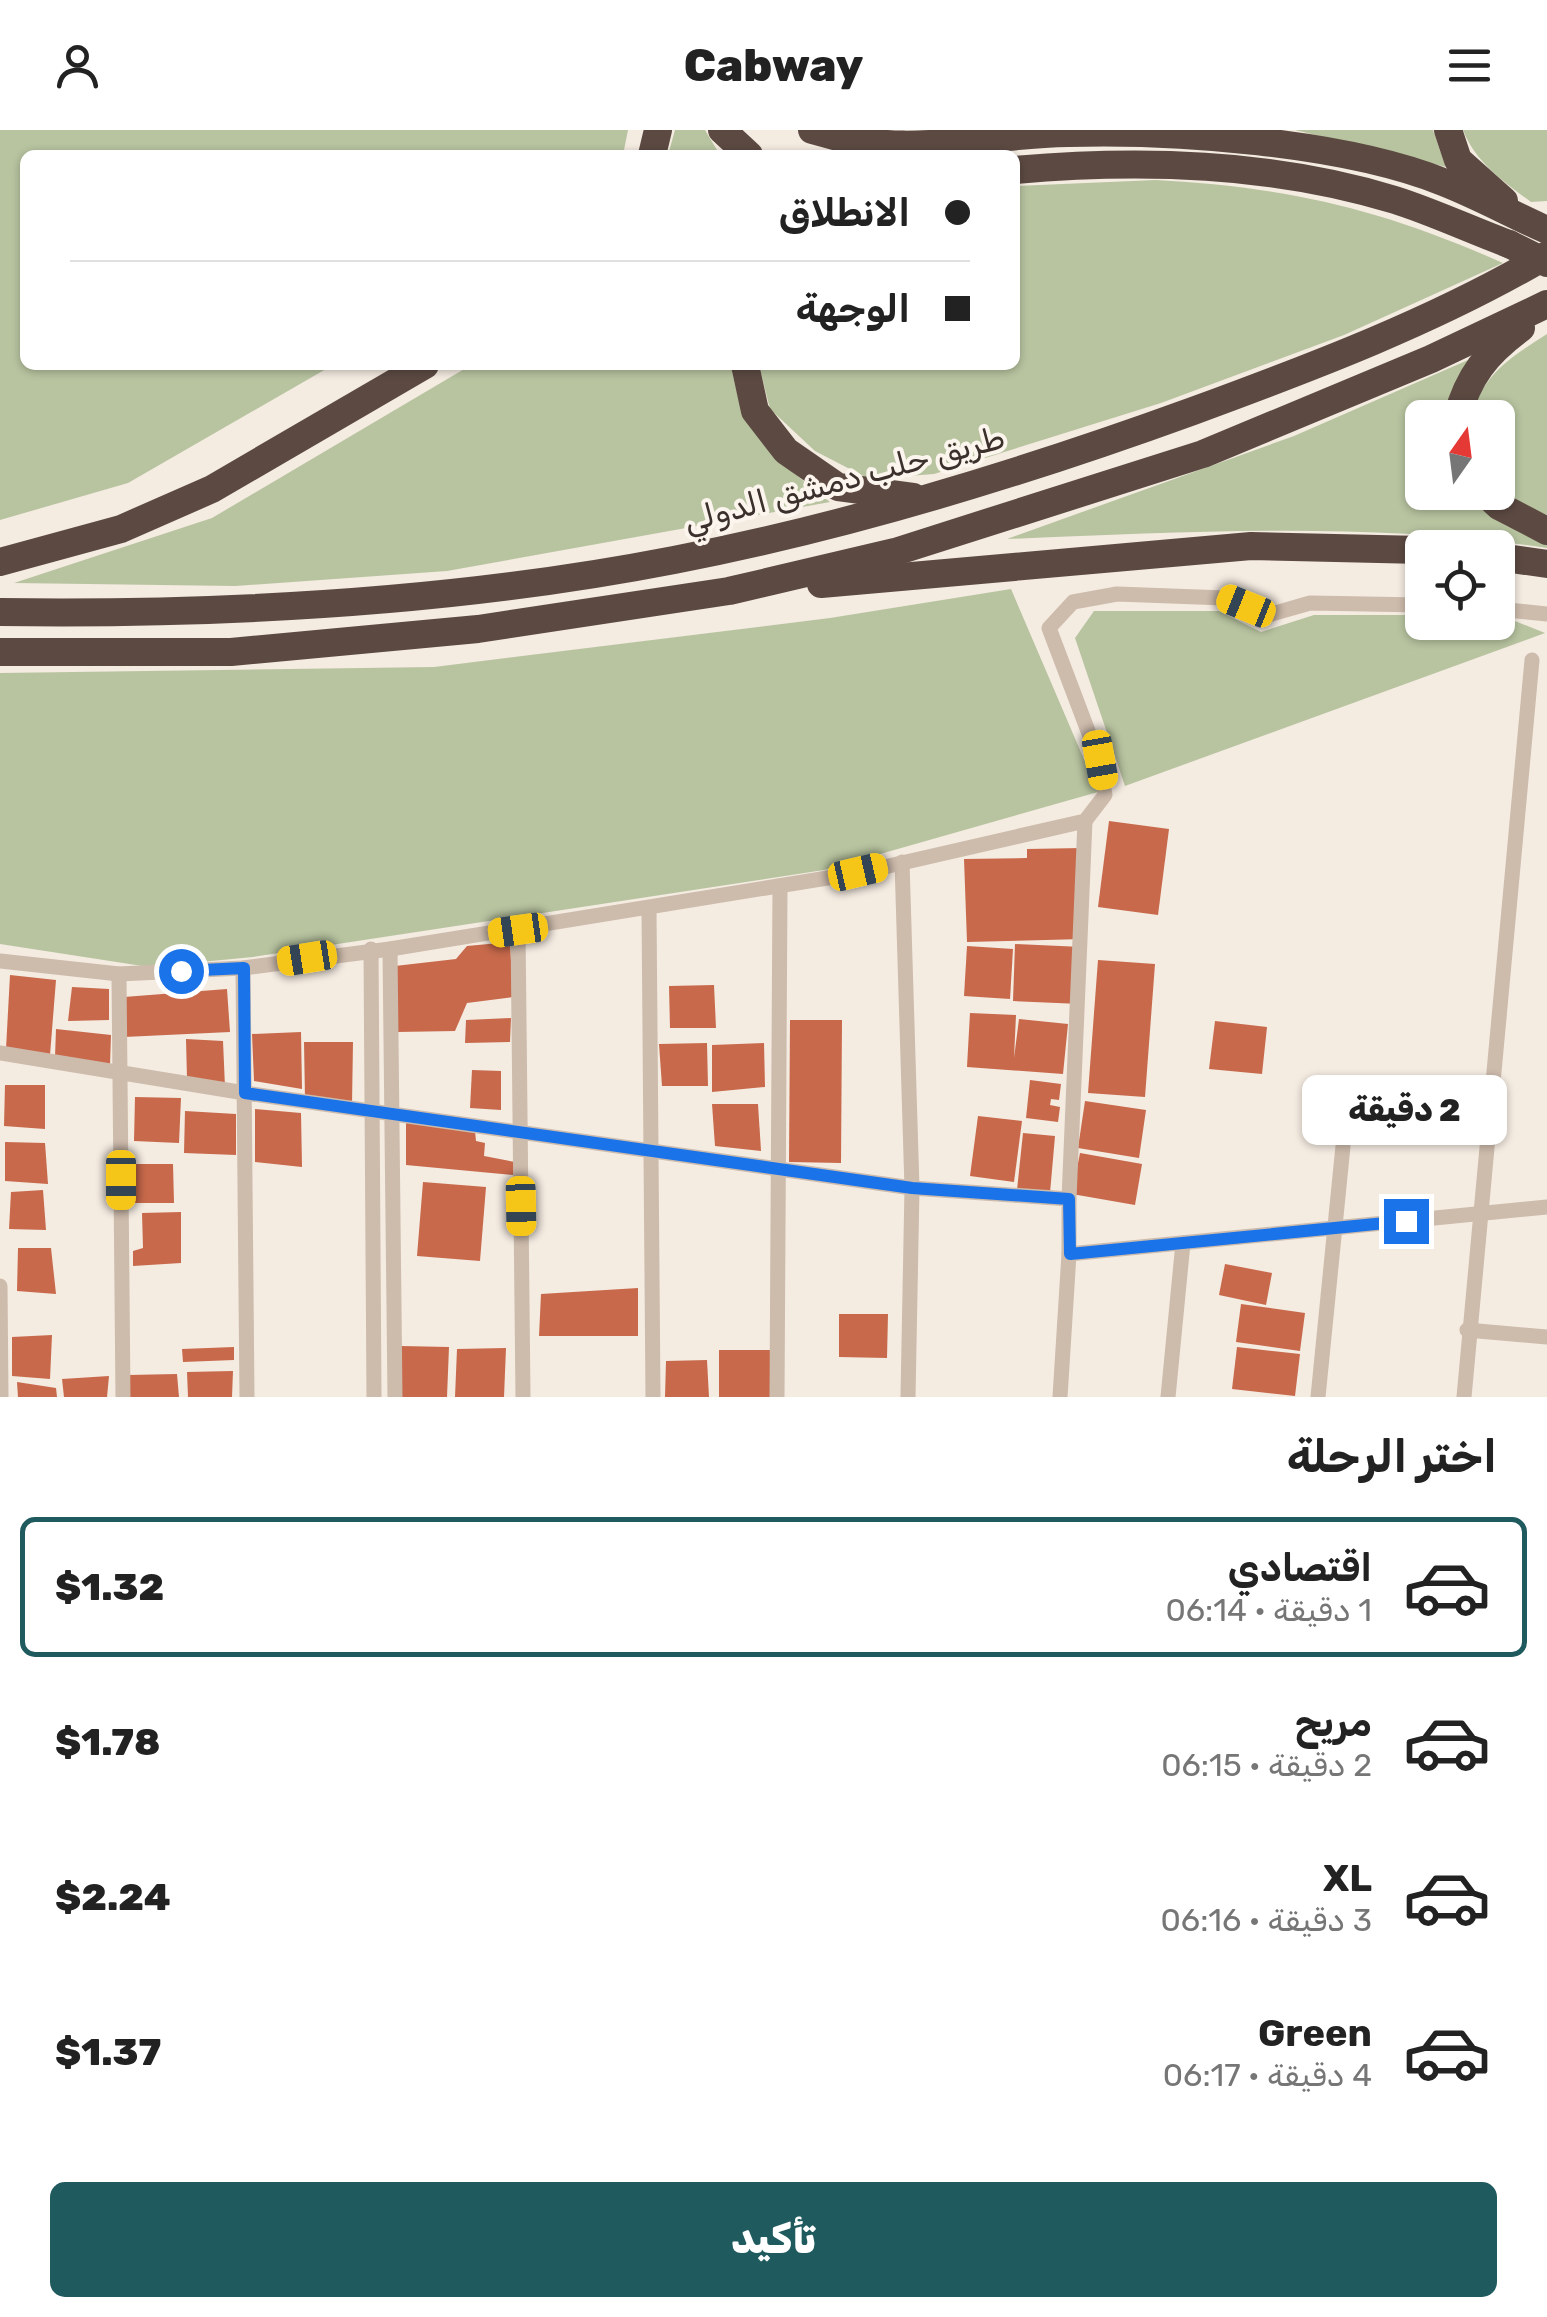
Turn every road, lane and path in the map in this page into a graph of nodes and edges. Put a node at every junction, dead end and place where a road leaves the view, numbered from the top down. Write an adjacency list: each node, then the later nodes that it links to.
1 (722, 130): 5 (highway)
2 (812, 130): 4 (highway)
3 (1448, 130): 7 (highway)
4 (1168, 131): 7 (highway)
5 (744, 150)
6 (1020, 170): 9 (highway, bridge)
7 (1540, 227)
8 (1547, 255): 14 (highway, طريق حلب دمشق الدولي)
9 (1547, 263)
10 (1547, 306): 13 (highway); 21 (highway)
11 (416, 370): 19 (highway)
12 (746, 370): 14 (highway)
13 (1463, 400)
14 (925, 498): 24 (highway, طريق حلب دمشق الدولي)
15 (1508, 510): 16 (highway)
16 (1547, 530)
17 (1405, 550): 21 (highway)
18 (1515, 559): 20 (highway)
19 (0, 562)
20 (1547, 564)
21 (729, 591): 26 (highway)
22 (1405, 606): 28 (street)
23 (1515, 611): 25 (street)
24 (0, 612)
25 (1547, 614)
26 (0, 652)
27 (1532, 660): 50 (street)
28 (1085, 821): 29 (street); 48 (street)
29 (902, 862): 30 (street); 47 (street)
30 (780, 886): 31 (street); 46 (street)
31 (649, 909): 32 (street); 45 (street)
32 (518, 930): 34 (street); 43 (street)
33 (371, 949): 34 (street); 36 (street); 41 (street)
34 (390, 949): 42 (street)
35 (0, 961): 37 (street)
36 (244, 968): 37 (street); 40 (street)
37 (119, 974): 39 (street)
38 (0, 1053): 39 (street)
39 (120, 1070): 40 (street); 58 (street)
40 (245, 1093): 41 (street); 59 (street)
41 (375, 1110): 42 (street); 60 (street)
42 (392, 1111): 43 (street); 61 (street)
43 (520, 1130): 45 (street); 62 (street)
44 (1343, 1146): 51 (street)
45 (652, 1149): 46 (street); 63 (street)
46 (778, 1168): 47 (street); 64 (street)
47 (912, 1188): 48 (street); 65 (street)
48 (1069, 1199): 53 (street)
49 (1547, 1207): 50 (street)
50 (1480, 1214): 51 (street); 55 (street)
51 (1335, 1228): 52 (street); 68 (street)
52 (1183, 1243): 53 (street); 67 (street)
53 (1070, 1254): 66 (street)
54 (0, 1286): 57 (street)
55 (1468, 1330): 56 (street); 69 (street)
56 (1547, 1337)
57 (1, 1397)
58 (123, 1397)
59 (247, 1397)
60 (374, 1397)
61 (395, 1397)
62 (523, 1397)
63 (654, 1397)
64 (777, 1397)
65 (908, 1397)
66 (1060, 1397)
67 (1168, 1397)
68 (1318, 1397)
69 (1464, 1397)

